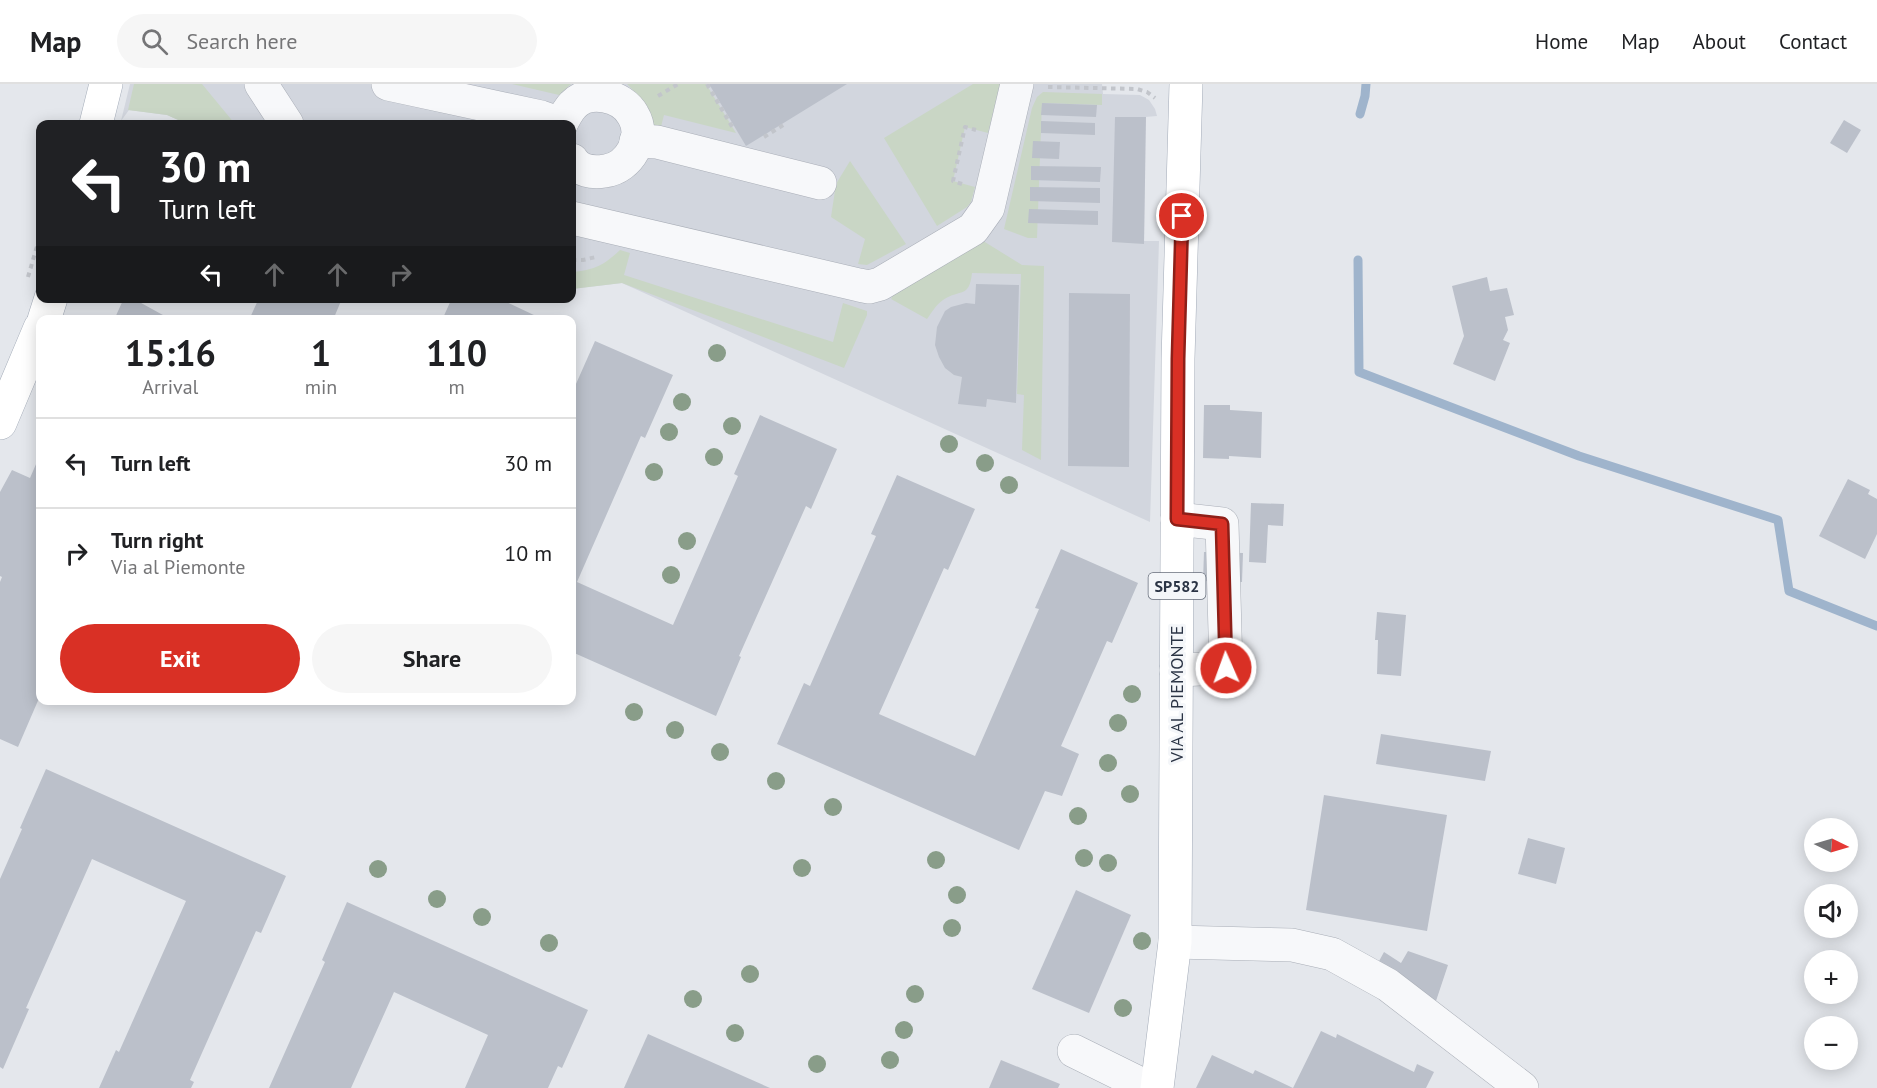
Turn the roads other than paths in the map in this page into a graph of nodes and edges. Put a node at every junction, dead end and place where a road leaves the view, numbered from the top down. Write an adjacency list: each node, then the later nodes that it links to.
1 (106, 84): 6 (main road)
2 (261, 84): 7 (street)
3 (388, 84): 8 (street)
4 (1017, 84): 13 (street)
5 (1186, 84): 16 (main road, VIA AL PIEMONTE / SP582)
6 (97, 120)
7 (284, 120)
8 (552, 120)
9 (564, 120): 10 (street)
10 (636, 141): 11 (street); 12 (street)
11 (576, 165)
12 (820, 183)
13 (576, 219)
14 (36, 338): 15 (main road)
15 (0, 423)
16 (1177, 519): 17 (main road, VIA AL PIEMONTE / SP582); 17 (street)
17 (1176, 670): 18 (main road, VIA AL PIEMONTE / SP582)
18 (1175, 942): 21 (main road, VIA AL PIEMONTE / SP582); 22 (street)
19 (1074, 1051): 20 (street)
20 (1149, 1088)
21 (1157, 1088)
22 (1522, 1088)

